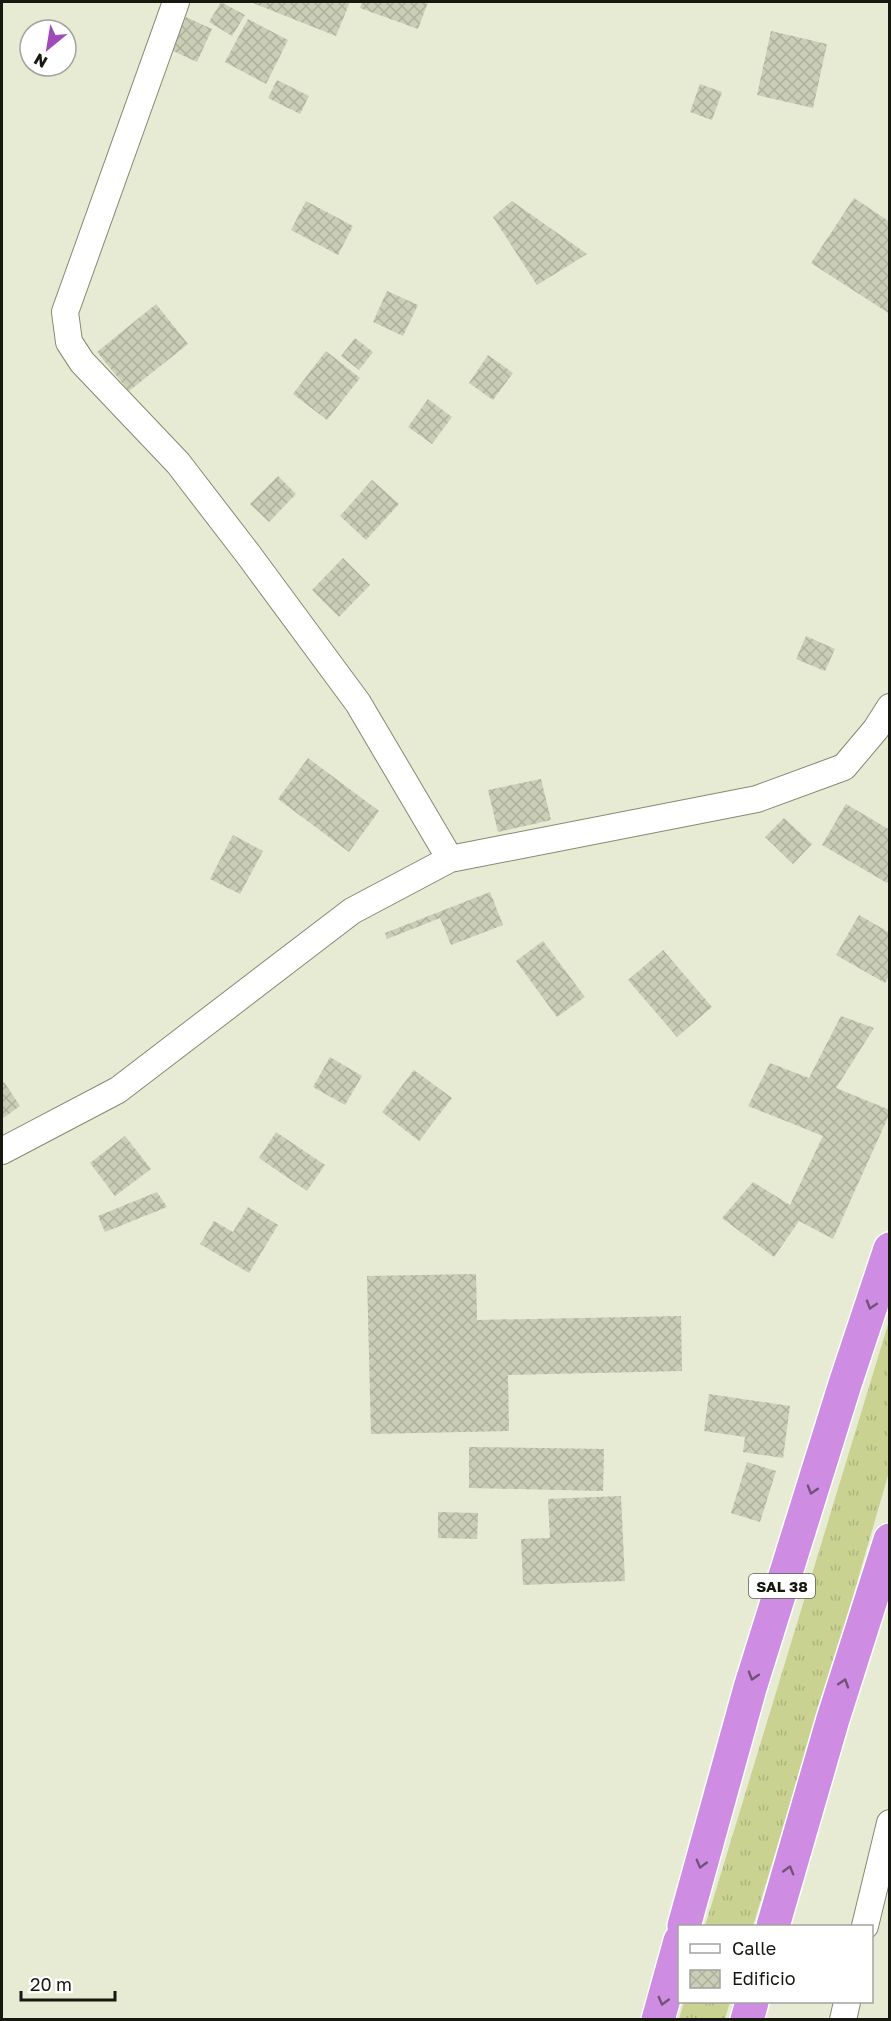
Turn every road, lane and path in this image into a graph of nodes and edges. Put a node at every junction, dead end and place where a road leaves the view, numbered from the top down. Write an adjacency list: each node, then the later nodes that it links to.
1 (176, 2): 3 (street)
2 (890, 707): 3 (street)
3 (450, 859): 4 (street)
4 (2, 1151)
5 (890, 1249): 8 (highway, SAL 38, one-way to 8)
6 (890, 1540): 9 (highway, one-way to 6)
7 (890, 1823): 10 (street)
8 (684, 1925)
9 (773, 1925)
10 (865, 1925)
11 (678, 1948): 14 (highway, one-way to 14)
12 (751, 2003): 15 (highway)
13 (847, 2003): 16 (street)
14 (658, 2019)
15 (747, 2019)
16 (843, 2019)

